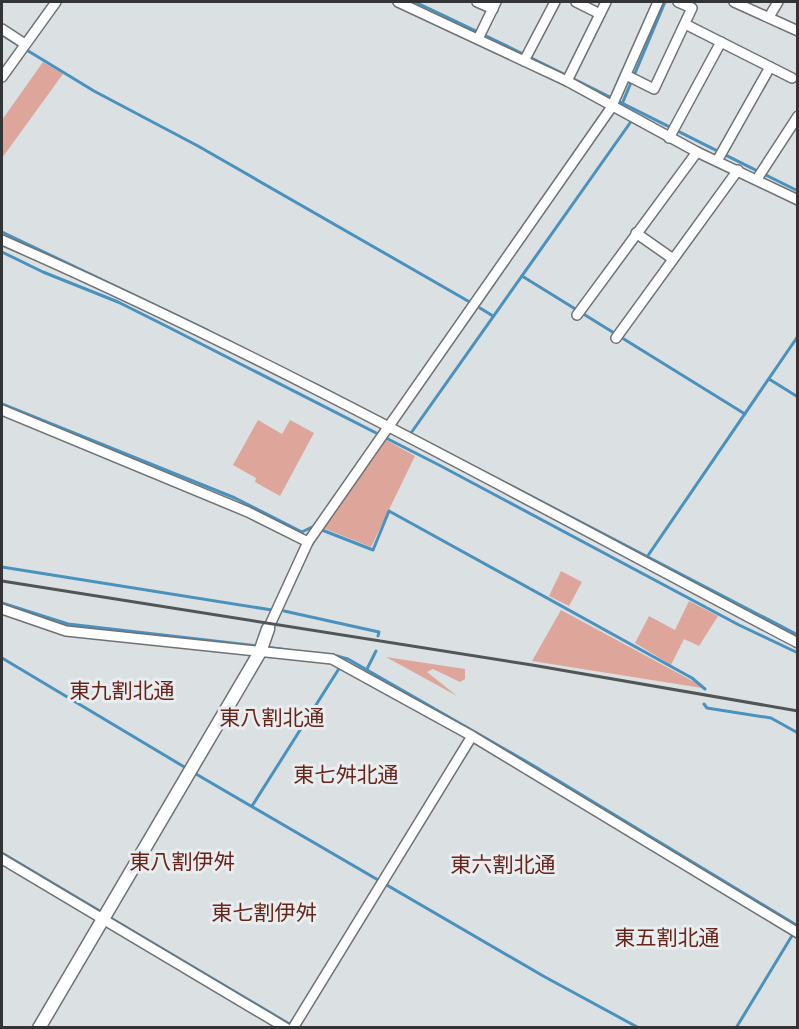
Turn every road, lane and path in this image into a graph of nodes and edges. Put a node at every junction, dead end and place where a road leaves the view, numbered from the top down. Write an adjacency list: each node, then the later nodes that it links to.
1 (56, 2): 19 (street)
2 (477, 2): 11 (street)
3 (555, 2): 20 (street)
4 (576, 2): 12 (street)
5 (606, 2): 12 (street)
6 (658, 2): 24 (street)
7 (678, 2): 14 (street)
8 (735, 2): 13 (street)
9 (778, 2): 13 (street)
10 (403, 3): 17 (street)
11 (495, 5): 17 (street)
12 (600, 14): 23 (street)
13 (770, 16): 16 (street)
14 (685, 24): 18 (street); 24 (street)
15 (2, 29): 19 (street)
16 (798, 31)
17 (480, 35): 20 (street)
18 (722, 42): 21 (street); 28 (street)
19 (24, 47): 22 (street)
20 (526, 57): 23 (street)
21 (770, 67): 25 (street); 30 (street)
22 (2, 77)
23 (568, 78): 26 (street)
24 (630, 78): 26 (street)
25 (792, 78)
26 (614, 102): 28 (street); 40 (street)
27 (798, 116): 32 (street)
28 (672, 133): 29 (street)
29 (697, 152): 30 (street); 34 (street)
30 (720, 156): 31 (street)
31 (738, 170): 32 (street); 36 (street)
32 (759, 175): 33 (street)
33 (798, 200)
34 (636, 233): 36 (street); 37 (street)
35 (2, 240): 40 (street)
36 (673, 259): 38 (street)
37 (579, 312)
38 (618, 336)
39 (2, 410): 41 (street)
40 (387, 429): 41 (street); 44 (street)
41 (308, 542): 43 (street)
42 (2, 609): 45 (street)
43 (269, 627): 45 (street)
44 (798, 643)
45 (262, 648): 46 (street); 48 (street)
46 (472, 736): 49 (street); 50 (street)
47 (2, 859): 48 (street)
48 (105, 916): 50 (street); 51 (street)
49 (795, 932)
50 (291, 1027)
51 (39, 1028)

